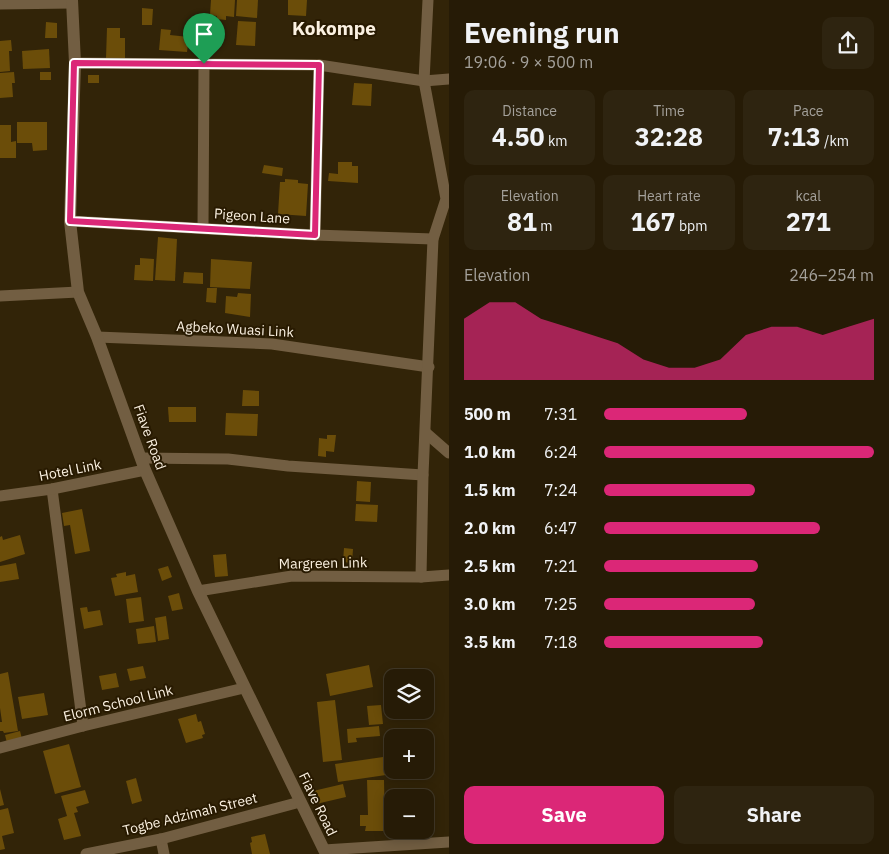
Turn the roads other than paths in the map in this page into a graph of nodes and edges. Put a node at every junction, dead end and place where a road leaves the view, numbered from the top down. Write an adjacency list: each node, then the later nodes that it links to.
1 (428, 0): 8 (street)
2 (72, 1): 3 (street); 4 (street, Fiave Road)
3 (0, 4)
4 (74, 63): 5 (street); 10 (street, Fiave Road)
5 (204, 64): 6 (street); 11 (street)
6 (319, 65): 8 (street); 12 (street)
7 (449, 79): 8 (street)
8 (424, 81): 9 (street)
9 (448, 199): 13 (street)
10 (70, 221): 11 (street, Pigeon Lane); 14 (street, Fiave Road)
11 (203, 228): 12 (street, Pigeon Lane)
12 (315, 235): 13 (street, Pigeon Lane)
13 (432, 239): 17 (street)
14 (78, 292): 15 (street); 16 (street, Fiave Road)
15 (0, 296)
16 (98, 338): 17 (street, Agbeko Wuasi Link); 20 (street, Fiave Road)
17 (428, 367): 18 (street)
18 (426, 433): 19 (street); 21 (street)
19 (449, 453)
20 (143, 464): 21 (street, Hotel Link); 22 (street, Hotel Link); 26 (street, Fiave Road)
21 (423, 475): 25 (street)
22 (52, 489): 23 (street, Hotel Link); 28 (street)
23 (0, 496)
24 (449, 574): 25 (street, Margreen Link)
25 (421, 577): 26 (street, Margreen Link)
26 (198, 591): 27 (street, Fiave Road)
27 (244, 688): 28 (street, Elorm School Link); 30 (street, Fiave Road)
28 (83, 726): 29 (street, Elorm School Link)
29 (0, 748)
30 (300, 802): 31 (street, Togbe Adzimah Street); 33 (street, Fiave Road)
31 (161, 839): 34 (street, Togbe Adzimah Street); 35 (street)
32 (449, 842): 33 (street)
33 (325, 852)
34 (86, 854)
35 (164, 854)

